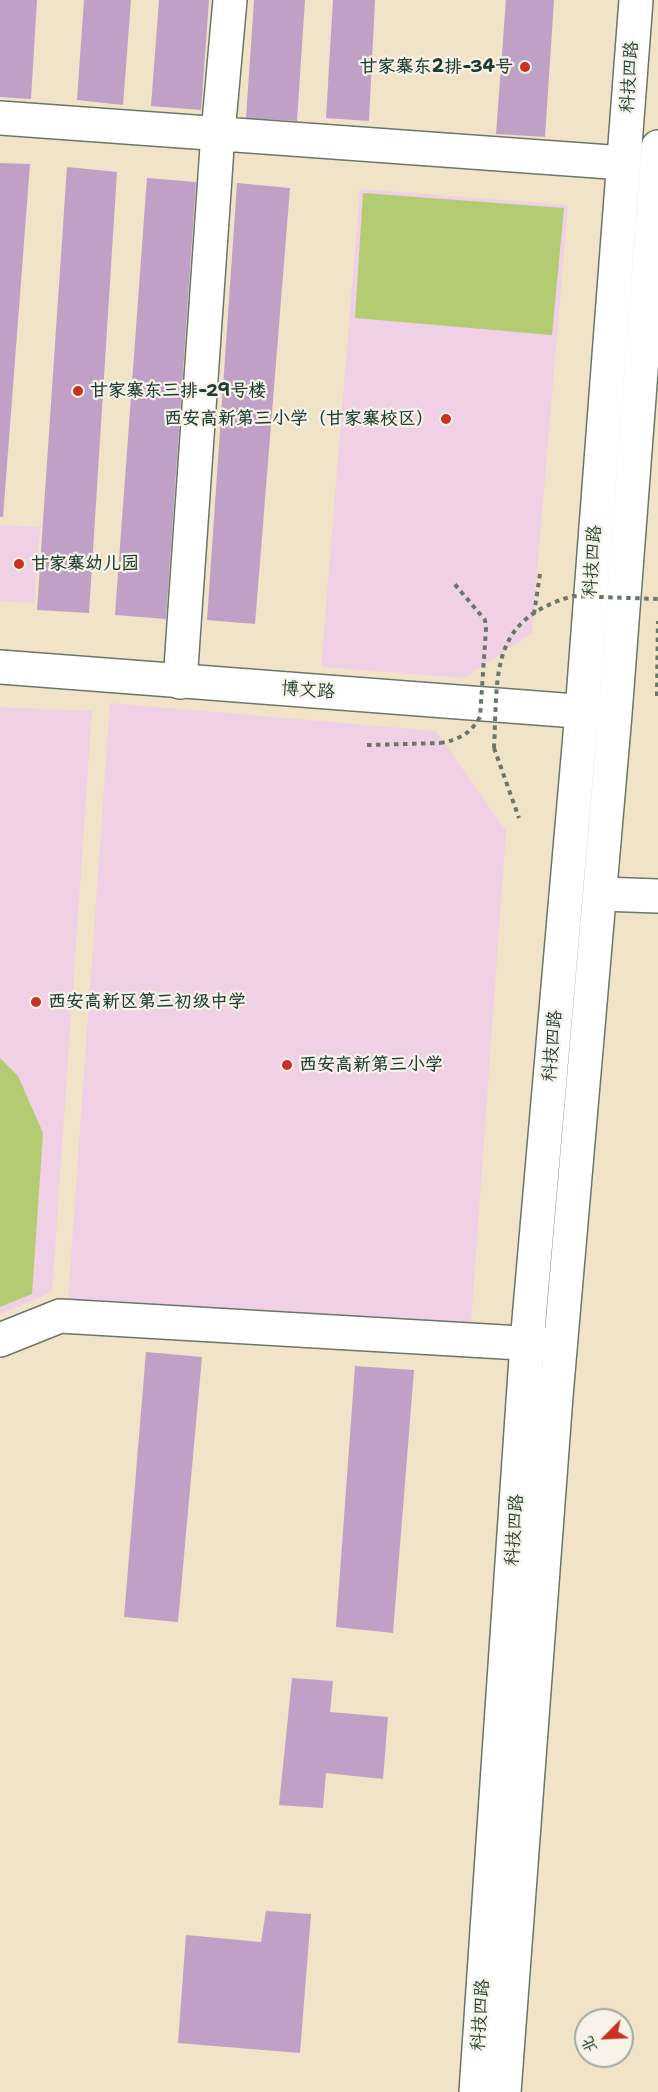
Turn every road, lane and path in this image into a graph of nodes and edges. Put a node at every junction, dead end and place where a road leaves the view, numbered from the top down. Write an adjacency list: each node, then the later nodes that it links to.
1 (230, 0): 4 (street)
2 (636, 0): 6 (street, 科技四路)
3 (0, 118): 4 (street)
4 (218, 133): 6 (street); 13 (street)
5 (658, 147): 16 (street, 科技四路)
6 (624, 163): 15 (street, 科技四路)
7 (540, 574): 10 (path)
8 (452, 581): 17 (path, bridge)
9 (658, 599): 10 (path, bridge)
10 (534, 614): 18 (path, bridge)
11 (658, 621): 14 (path)
12 (0, 667): 13 (street, 博文路)
13 (180, 682): 15 (street, 博文路)
14 (657, 696)
15 (582, 712): 16 (street, 博文路); 22 (street, 科技四路)
16 (615, 714): 19 (street, 科技四路)
17 (367, 746)
18 (519, 818)
19 (601, 894): 20 (street); 23 (street, 科技四路)
20 (658, 896)
21 (0, 1340): 22 (street)
22 (527, 1343): 23 (street); 24 (street, 科技四路)
23 (560, 1345): 25 (street, 科技四路)
24 (476, 2092)
25 (504, 2092)

